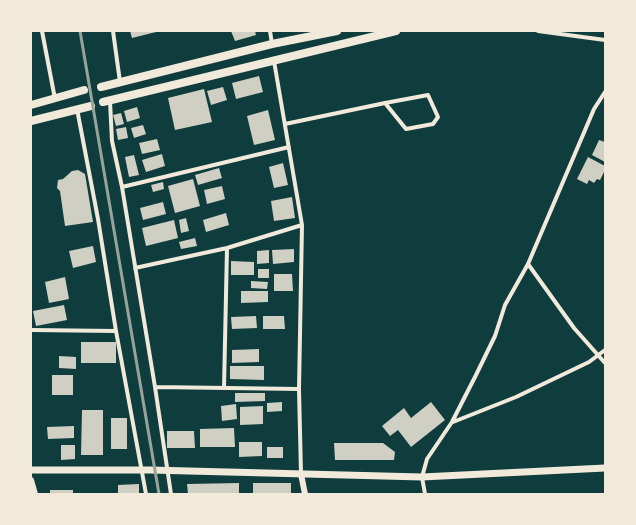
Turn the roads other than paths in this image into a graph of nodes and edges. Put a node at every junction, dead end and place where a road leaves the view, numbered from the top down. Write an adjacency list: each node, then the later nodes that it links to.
1 (42, 31): 14 (street)
2 (113, 31): 10 (street)
3 (270, 31): 8 (street)
4 (337, 31): 8 (highway)
5 (396, 31): 9 (highway)
6 (538, 31): 7 (street)
7 (605, 40)
8 (272, 44): 10 (highway)
9 (274, 61): 15 (highway); 21 (street)
10 (120, 82): 11 (highway)
11 (101, 87)
12 (84, 90): 14 (highway)
13 (605, 92): 26 (street)
14 (55, 99): 17 (highway)
15 (107, 101): 23 (street)
16 (385, 103): 16 (street); 21 (street)
17 (31, 105)
18 (90, 106): 19 (highway)
19 (77, 108): 20 (highway); 29 (street)
20 (31, 121)
21 (285, 124): 22 (street)
22 (289, 147): 23 (street); 24 (street)
23 (122, 187): 27 (street)
24 (302, 225): 25 (street); 35 (street)
25 (227, 248): 27 (street); 34 (street)
26 (528, 264): 31 (street); 36 (street)
27 (136, 268): 33 (street)
28 (31, 330): 29 (street)
29 (116, 331): 39 (street)
30 (605, 350): 31 (street)
31 (597, 356): 32 (street); 36 (street)
32 (605, 363)
33 (155, 387): 34 (street); 40 (street)
34 (224, 388): 35 (street)
35 (299, 389): 41 (street)
36 (452, 422): 42 (street)
37 (605, 468): 42 (main road)
38 (31, 470): 39 (main road)
39 (142, 470): 40 (main road); 45 (street)
40 (167, 471): 41 (main road); 46 (street)
41 (301, 474): 42 (main road); 47 (street)
42 (422, 477): 48 (street)
43 (31, 480): 44 (street)
44 (35, 494)
45 (146, 494)
46 (171, 494)
47 (305, 494)
48 (425, 494)

